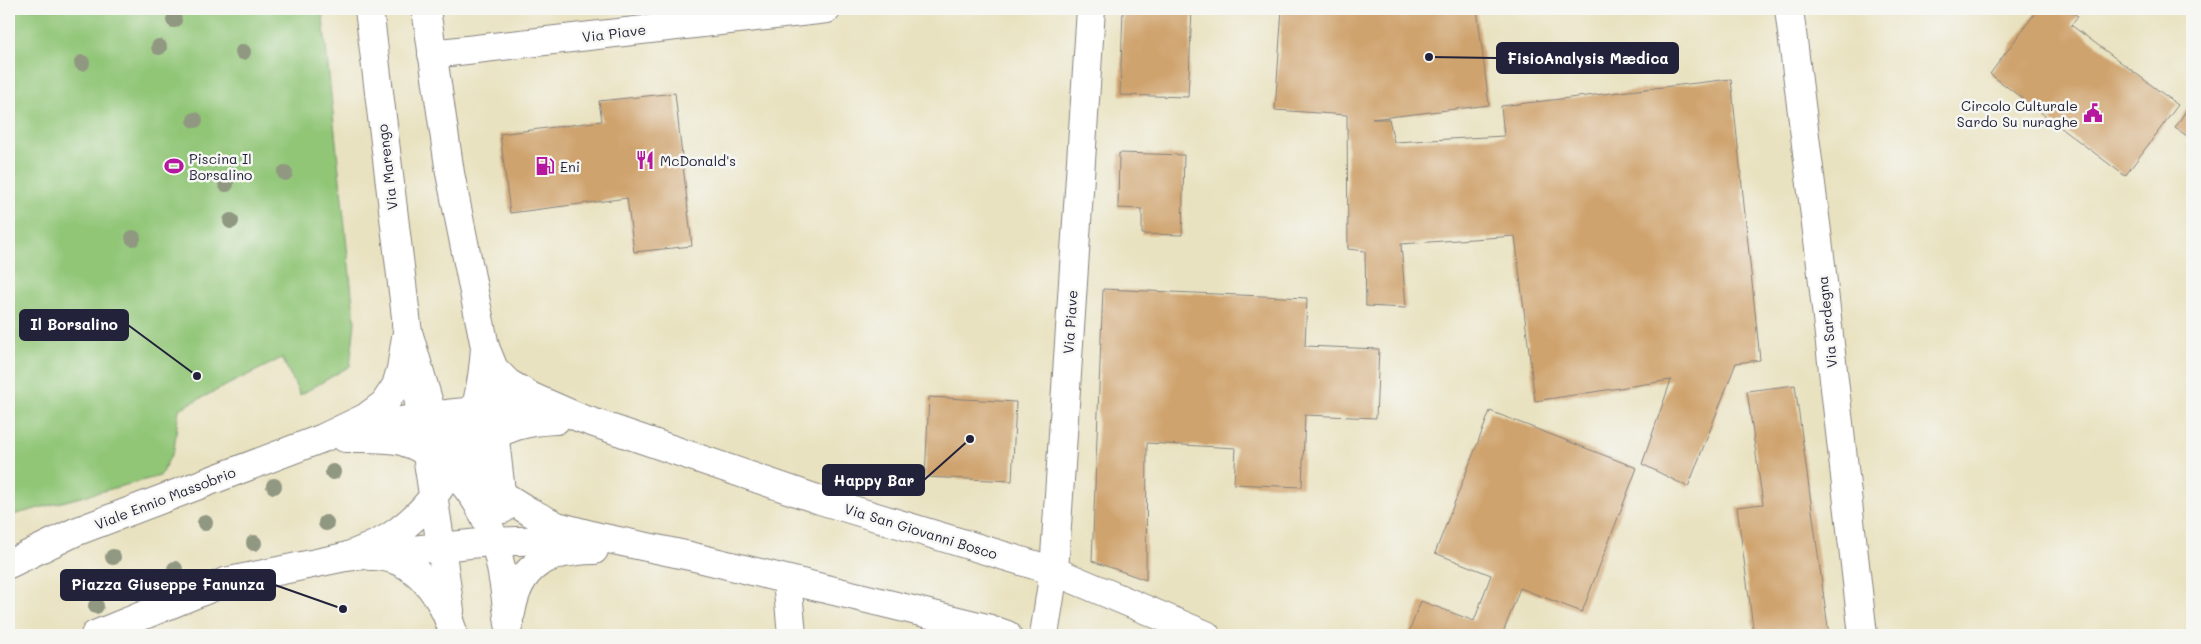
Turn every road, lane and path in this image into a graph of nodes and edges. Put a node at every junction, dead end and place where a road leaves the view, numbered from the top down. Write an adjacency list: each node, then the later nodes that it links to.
1 (369, 9): 7 (main road, Via Marengo)
2 (426, 9): 6 (main road)
3 (827, 9): 6 (main road, Via Piave)
4 (1091, 9): 22 (main road, Via Piave)
5 (1789, 9): 31 (main road, Via Sardegna)
6 (432, 54): 8 (main road)
7 (406, 325): 9 (main road); 12 (main road)
8 (484, 347): 10 (main road); 11 (main road, Via San Giovanni Bosco)
9 (428, 417): 10 (main road); 12 (main road); 13 (main road); 14 (main road)
10 (487, 419): 11 (main road); 14 (main road); 15 (main road)
11 (571, 419): 22 (main road, Via San Giovanni Bosco)
12 (323, 438): 13 (main road); 21 (main road, Viale Ennio Massobrio)
13 (427, 453): 14 (main road); 16 (main road)
14 (458, 464): 15 (main road); 16 (main road); 17 (main road); 18 (main road)
15 (501, 493): 18 (main road); 19 (main road)
16 (433, 495): 17 (main road); 20 (main road)
17 (440, 538): 18 (main road); 20 (main road); 25 (main road)
18 (501, 542): 19 (main road); 24 (main road)
19 (680, 555): 23 (main road); 24 (main road)
20 (345, 557): 25 (main road); 26 (main road)
21 (9, 564)
22 (1054, 571): 29 (main road, Via Piave); 30 (main road, Via San Giovanni Bosco)
23 (787, 580): 27 (main road); 28 (main road)
24 (510, 630)
25 (453, 632)
26 (95, 635)
27 (792, 635)
28 (1006, 635)
29 (1044, 635)
30 (1206, 635)
31 (1863, 635)

